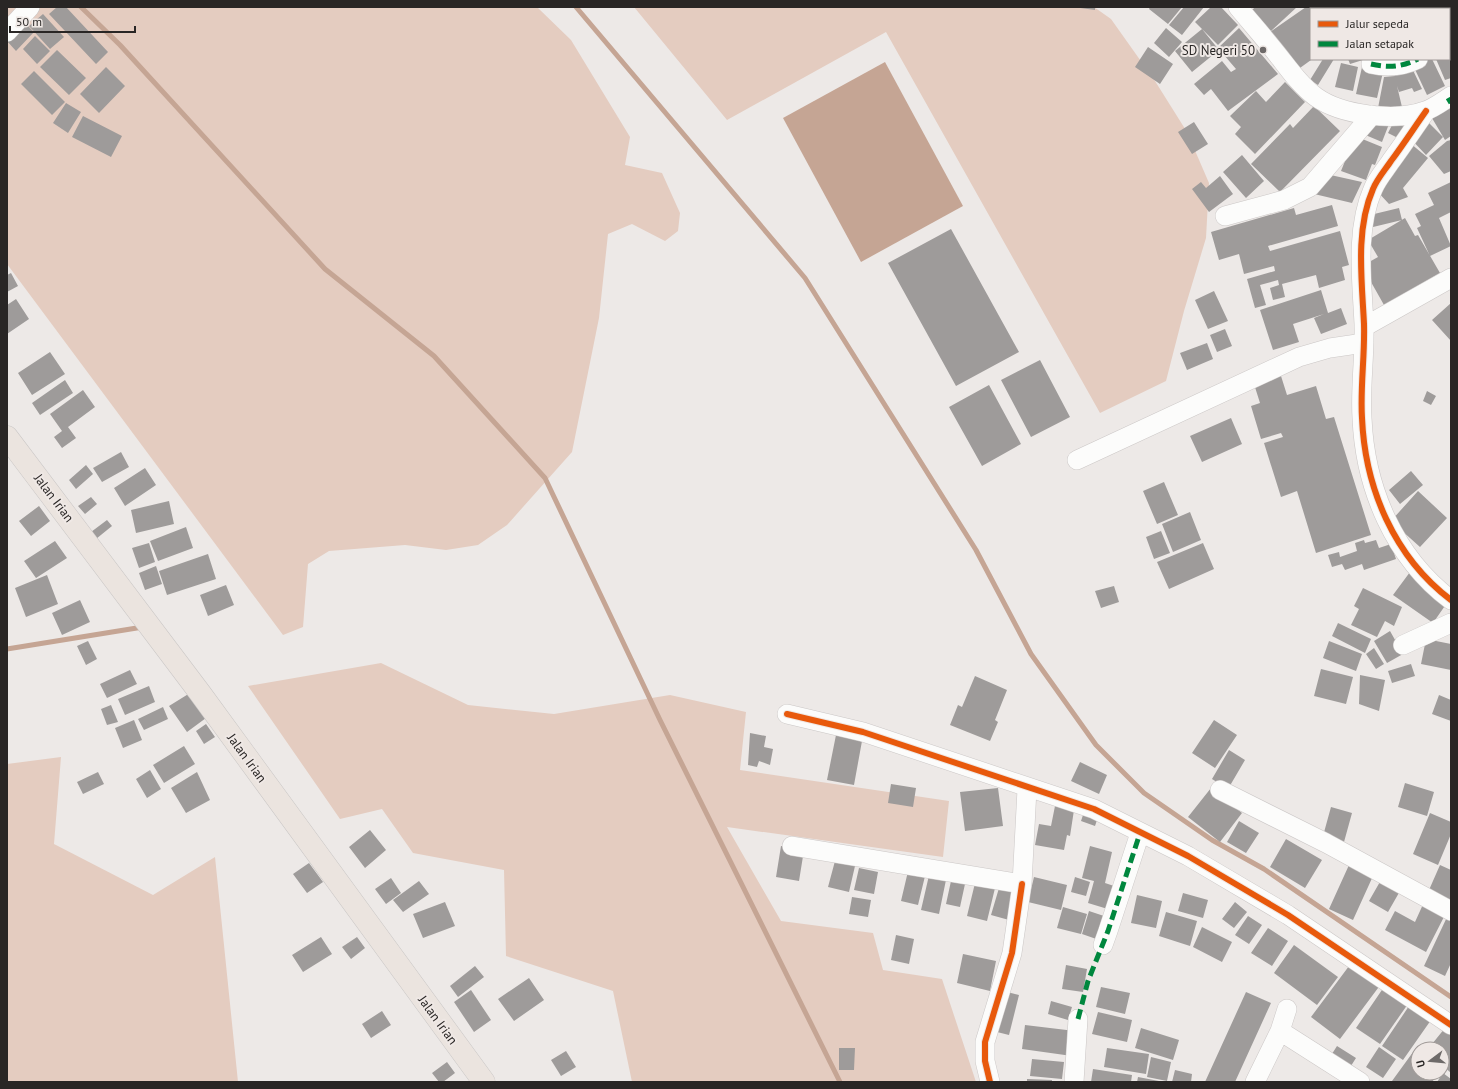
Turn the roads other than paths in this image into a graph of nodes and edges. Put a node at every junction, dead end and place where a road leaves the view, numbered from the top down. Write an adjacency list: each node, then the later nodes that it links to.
1 (30, 7): 3 (street)
2 (1238, 7): 8 (street)
3 (7, 32)
4 (1415, 60): 5 (street)
5 (1371, 64)
6 (1450, 99): 7 (street)
7 (1426, 111): 8 (street); 11 (street)
8 (1372, 114): 9 (street)
9 (1225, 216)
10 (1451, 278): 11 (street)
11 (1364, 335): 13 (street); 14 (street)
12 (7, 437): 29 (main road, Jalan Irian)
13 (1077, 460)
14 (1451, 600)
15 (1451, 623): 16 (street)
16 (1403, 645)
17 (787, 714): 18 (street)
18 (1027, 789): 20 (street); 22 (street)
19 (1220, 790): 23 (street)
20 (1140, 833): 24 (street); 27 (street)
21 (792, 846): 22 (street)
22 (1022, 884): 30 (street)
23 (1451, 911)
24 (1102, 944)
25 (1287, 1009): 28 (street)
26 (1078, 1019): 31 (street)
27 (1451, 1025)
28 (1280, 1031): 32 (street); 33 (street)
29 (484, 1082)
30 (990, 1082)
31 (1074, 1082)
32 (1255, 1082)
33 (1360, 1082)

